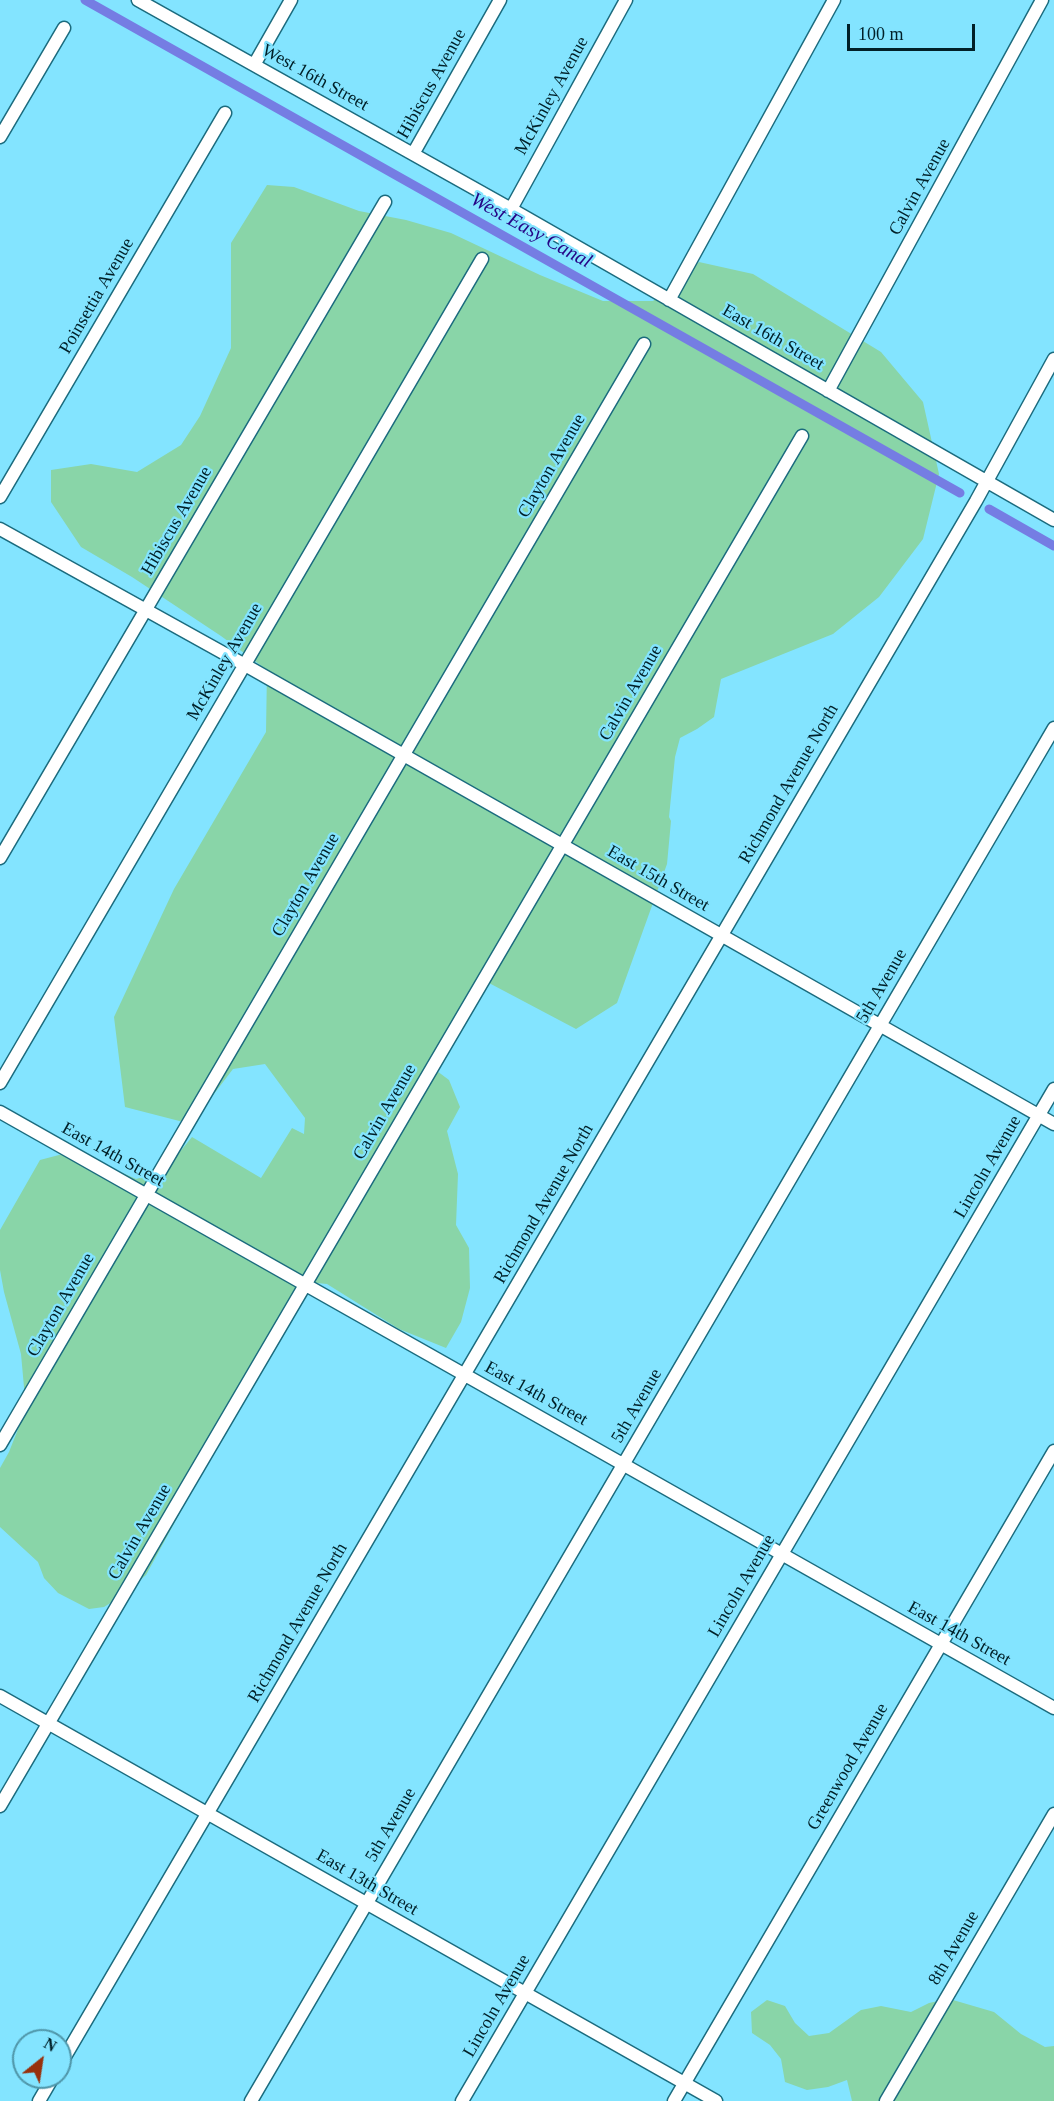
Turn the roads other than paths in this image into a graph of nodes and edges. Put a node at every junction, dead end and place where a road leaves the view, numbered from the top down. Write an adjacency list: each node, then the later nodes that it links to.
1 (138, 0): 8 (street, West 16th Street)
2 (291, 0): 8 (street)
3 (500, 0): 11 (street, Hibiscus Avenue)
4 (626, 0): 14 (street, McKinley Avenue)
5 (834, 0): 16 (street)
6 (1042, 0): 19 (street, Calvin Avenue)
7 (64, 28): 10 (street)
8 (254, 65): 11 (street, West 16th Street)
9 (225, 113): 22 (street, Poinsettia Avenue)
10 (0, 137)
11 (413, 154): 12 (street, West 16th Street)
12 (473, 188): 14 (street, East 16th Street)
13 (385, 202): 25 (street, Hibiscus Avenue)
14 (511, 209): 16 (street, East 16th Street)
15 (482, 259): 26 (street, McKinley Avenue)
16 (669, 300): 19 (street, East 16th Street)
17 (645, 344): 28 (street, Clayton Avenue)
18 (1054, 359): 21 (street, Richmond Avenue North)
19 (828, 391): 21 (street, East 16th Street)
20 (802, 436): 29 (street, Calvin Avenue)
21 (987, 482): 23 (street, East 16th Street); 31 (street, Richmond Avenue North)
22 (0, 497)
23 (1054, 520)
24 (0, 529): 25 (street, East 15th Street)
25 (146, 610): 26 (street, East 15th Street); 30 (street, Hibiscus Avenue)
26 (244, 665): 28 (street, East 15th Street); 33 (street, McKinley Avenue)
27 (1054, 728): 32 (street, 5th Avenue)
28 (403, 755): 29 (street, East 15th Street); 38 (street, Clayton Avenue)
29 (562, 846): 31 (street, East 15th Street); 39 (street, Calvin Avenue)
30 (0, 858)
31 (721, 936): 32 (street, East 15th Street); 40 (street, Richmond Avenue North)
32 (880, 1025): 36 (street, East 15th Street); 43 (street, 5th Avenue)
33 (0, 1083)
34 (1054, 1089): 36 (street, Lincoln Avenue)
35 (0, 1112): 38 (street, East 14th Street)
36 (1039, 1115): 37 (street, East 15th Street); 44 (street, Lincoln Avenue)
37 (1054, 1124)
38 (147, 1194): 39 (street, East 14th Street); 41 (street, Clayton Avenue)
39 (306, 1284): 40 (street, East 14th Street); 48 (street, Calvin Avenue)
40 (464, 1374): 43 (street, East 14th Street); 50 (street, Richmond Avenue North)
41 (0, 1445)
42 (1054, 1451): 45 (street, Greenwood Avenue)
43 (623, 1464): 44 (street, East 14th Street); 52 (street, 5th Avenue)
44 (781, 1554): 45 (street, East 14th Street); 53 (street, Lincoln Avenue)
45 (941, 1644): 47 (street, East 14th Street); 55 (street, Greenwood Avenue)
46 (0, 1696): 48 (street, East 13th Street)
47 (1054, 1708)
48 (48, 1723): 49 (street, Calvin Avenue); 50 (street, East 13th Street)
49 (0, 1806)
50 (207, 1814): 52 (street, East 13th Street); 54 (street, Richmond Avenue North)
51 (1054, 1814): 60 (street, 8th Avenue)
52 (366, 1903): 53 (street, East 13th Street); 56 (street, 5th Avenue)
53 (525, 1994): 55 (street, East 13th Street); 57 (street, Lincoln Avenue)
54 (72, 2045)
55 (684, 2083): 58 (street, Greenwood Avenue); 59 (street, East 13th Street)
56 (250, 2101)
57 (462, 2101)
58 (674, 2101)
59 (716, 2101)
60 (886, 2101)

